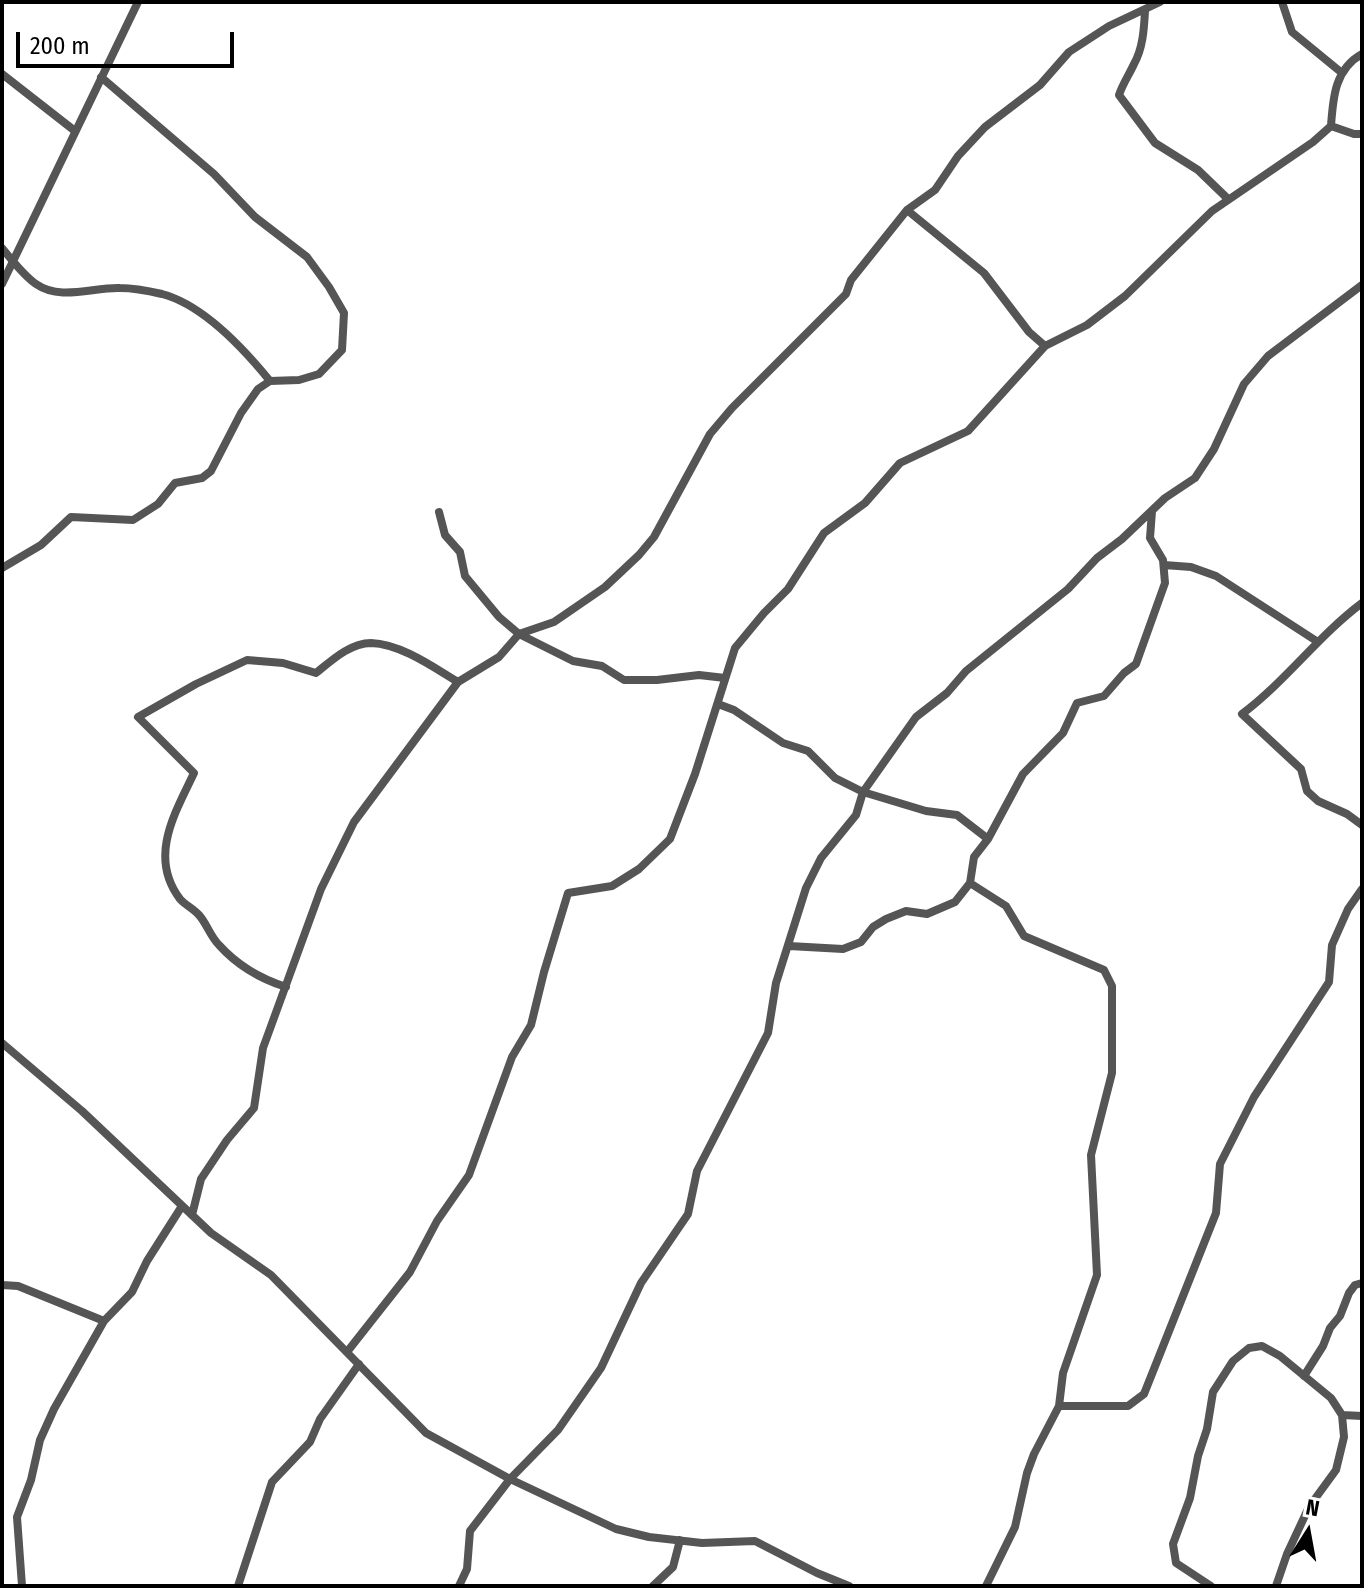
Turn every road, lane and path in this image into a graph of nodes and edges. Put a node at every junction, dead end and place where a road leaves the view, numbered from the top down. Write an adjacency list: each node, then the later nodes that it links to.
1 (138, 2): 8 (street)
2 (1160, 2): 4 (street)
3 (1282, 2): 6 (street)
4 (1145, 11): 12 (street); 13 (street)
5 (1362, 54): 6 (street)
6 (1342, 73): 9 (street)
7 (2, 74): 10 (street)
8 (101, 77): 10 (street); 19 (street)
9 (1331, 126): 11 (street); 12 (street)
10 (75, 131): 15 (street)
11 (1362, 134)
12 (1228, 199): 18 (street)
13 (907, 210): 18 (street); 25 (street)
14 (2, 248): 15 (street)
15 (12, 260): 16 (street); 19 (street)
16 (2, 284)
17 (1361, 288): 20 (street)
18 (1045, 346): 27 (street)
19 (270, 381): 23 (street)
20 (1152, 510): 22 (street); 30 (street)
21 (439, 512): 25 (street)
22 (1164, 565): 26 (street); 32 (street)
23 (2, 568)
24 (1362, 603): 26 (street)
25 (519, 634): 27 (street); 28 (street)
26 (1318, 642): 31 (street)
27 (725, 678): 29 (street)
28 (458, 682): 36 (street); 36 (street)
29 (718, 704): 30 (street); 43 (street)
30 (863, 792): 32 (street); 35 (street)
31 (1362, 825)
32 (988, 839): 33 (street)
33 (970, 883): 35 (street); 46 (street)
34 (1362, 889): 46 (street)
35 (789, 946): 49 (street)
36 (286, 987): 39 (street)
37 (2, 1043): 38 (street)
38 (182, 1206): 39 (street); 42 (street)
39 (192, 1215): 43 (street)
40 (1362, 1283): 45 (street)
41 (2, 1285): 42 (street)
42 (104, 1321): 51 (street)
43 (347, 1352): 44 (street)
44 (359, 1364): 49 (street); 52 (street)
45 (1304, 1376): 47 (street); 57 (street)
46 (1059, 1406): 56 (street)
47 (1342, 1415): 48 (street); 58 (street)
48 (1362, 1416)
49 (510, 1479): 50 (street); 53 (street)
50 (680, 1540): 54 (street); 55 (street)
51 (22, 1586)
52 (238, 1586)
53 (459, 1586)
54 (653, 1586)
55 (849, 1586)
56 (986, 1586)
57 (1211, 1586)
58 (1276, 1586)

